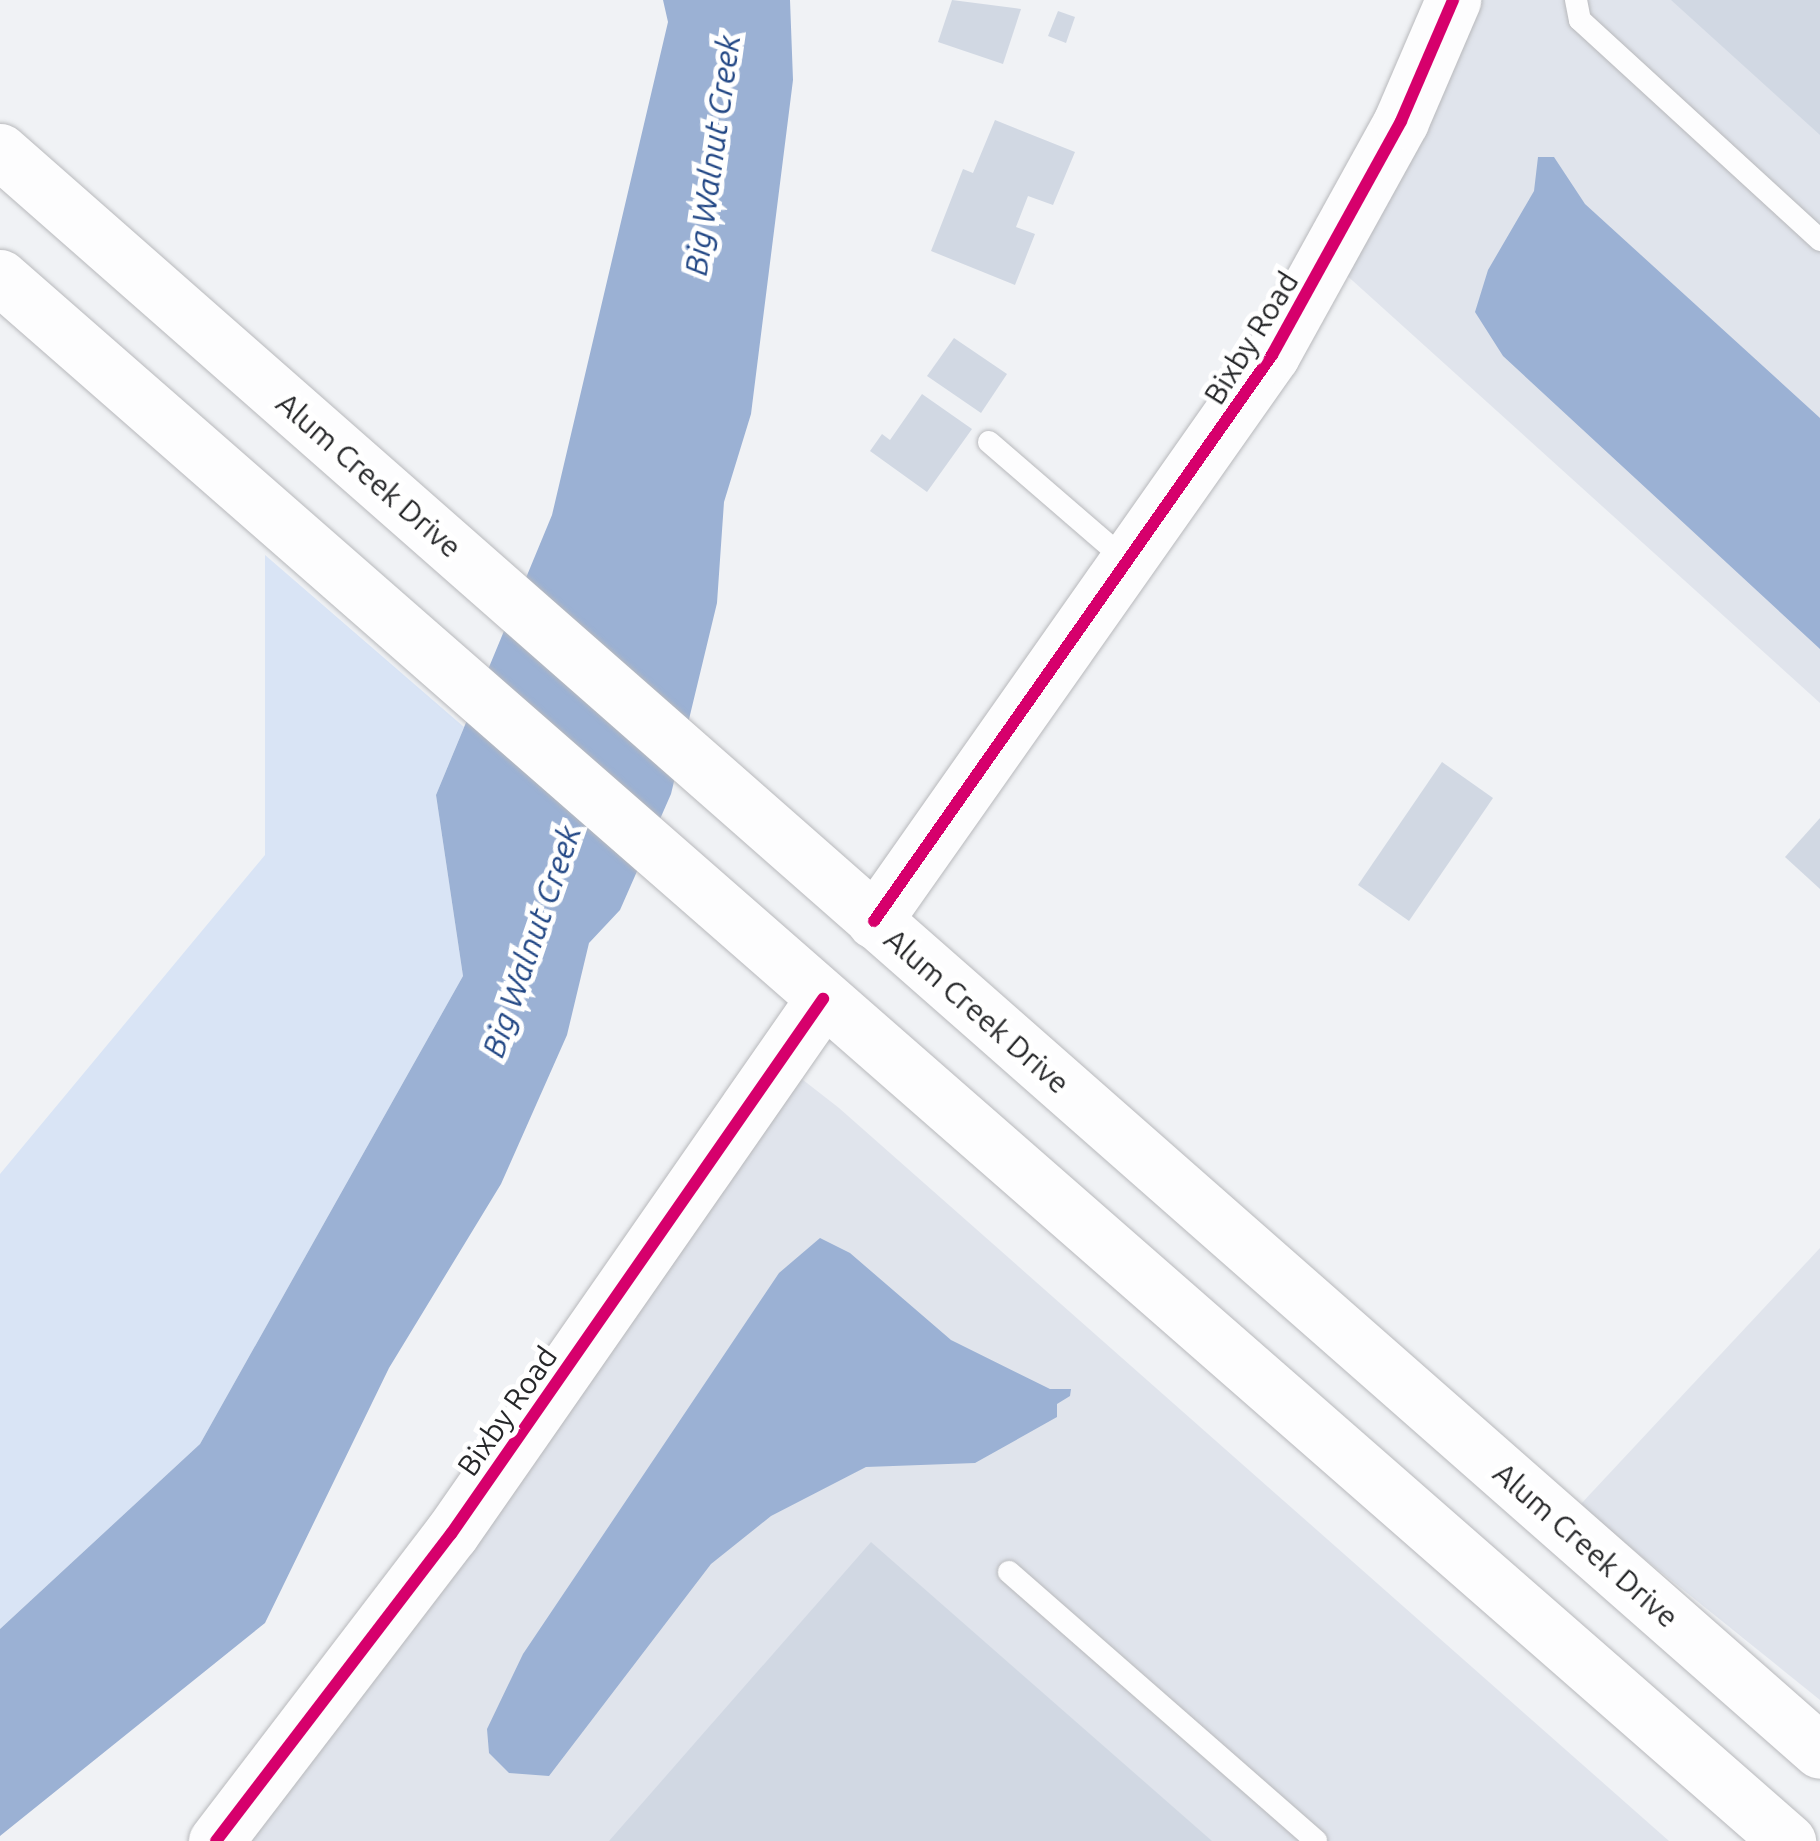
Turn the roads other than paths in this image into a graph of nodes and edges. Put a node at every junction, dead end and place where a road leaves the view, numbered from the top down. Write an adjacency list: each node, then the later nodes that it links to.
1 (1452, 0): 7 (main road, Bixby Road)
2 (1576, 0): 4 (lane)
3 (0, 150): 8 (main road, Alum Creek Drive)
4 (1820, 240)
5 (0, 277): 9 (main road)
6 (989, 442): 7 (lane)
7 (1130, 564): 8 (main road, Bixby Road)
8 (874, 921): 11 (main road, Alum Creek Drive)
9 (823, 999): 12 (main road, Bixby Road); 14 (main road)
10 (1009, 1572): 13 (lane)
11 (1813, 1731)
12 (216, 1841)
13 (1316, 1841)
14 (1788, 1841)

